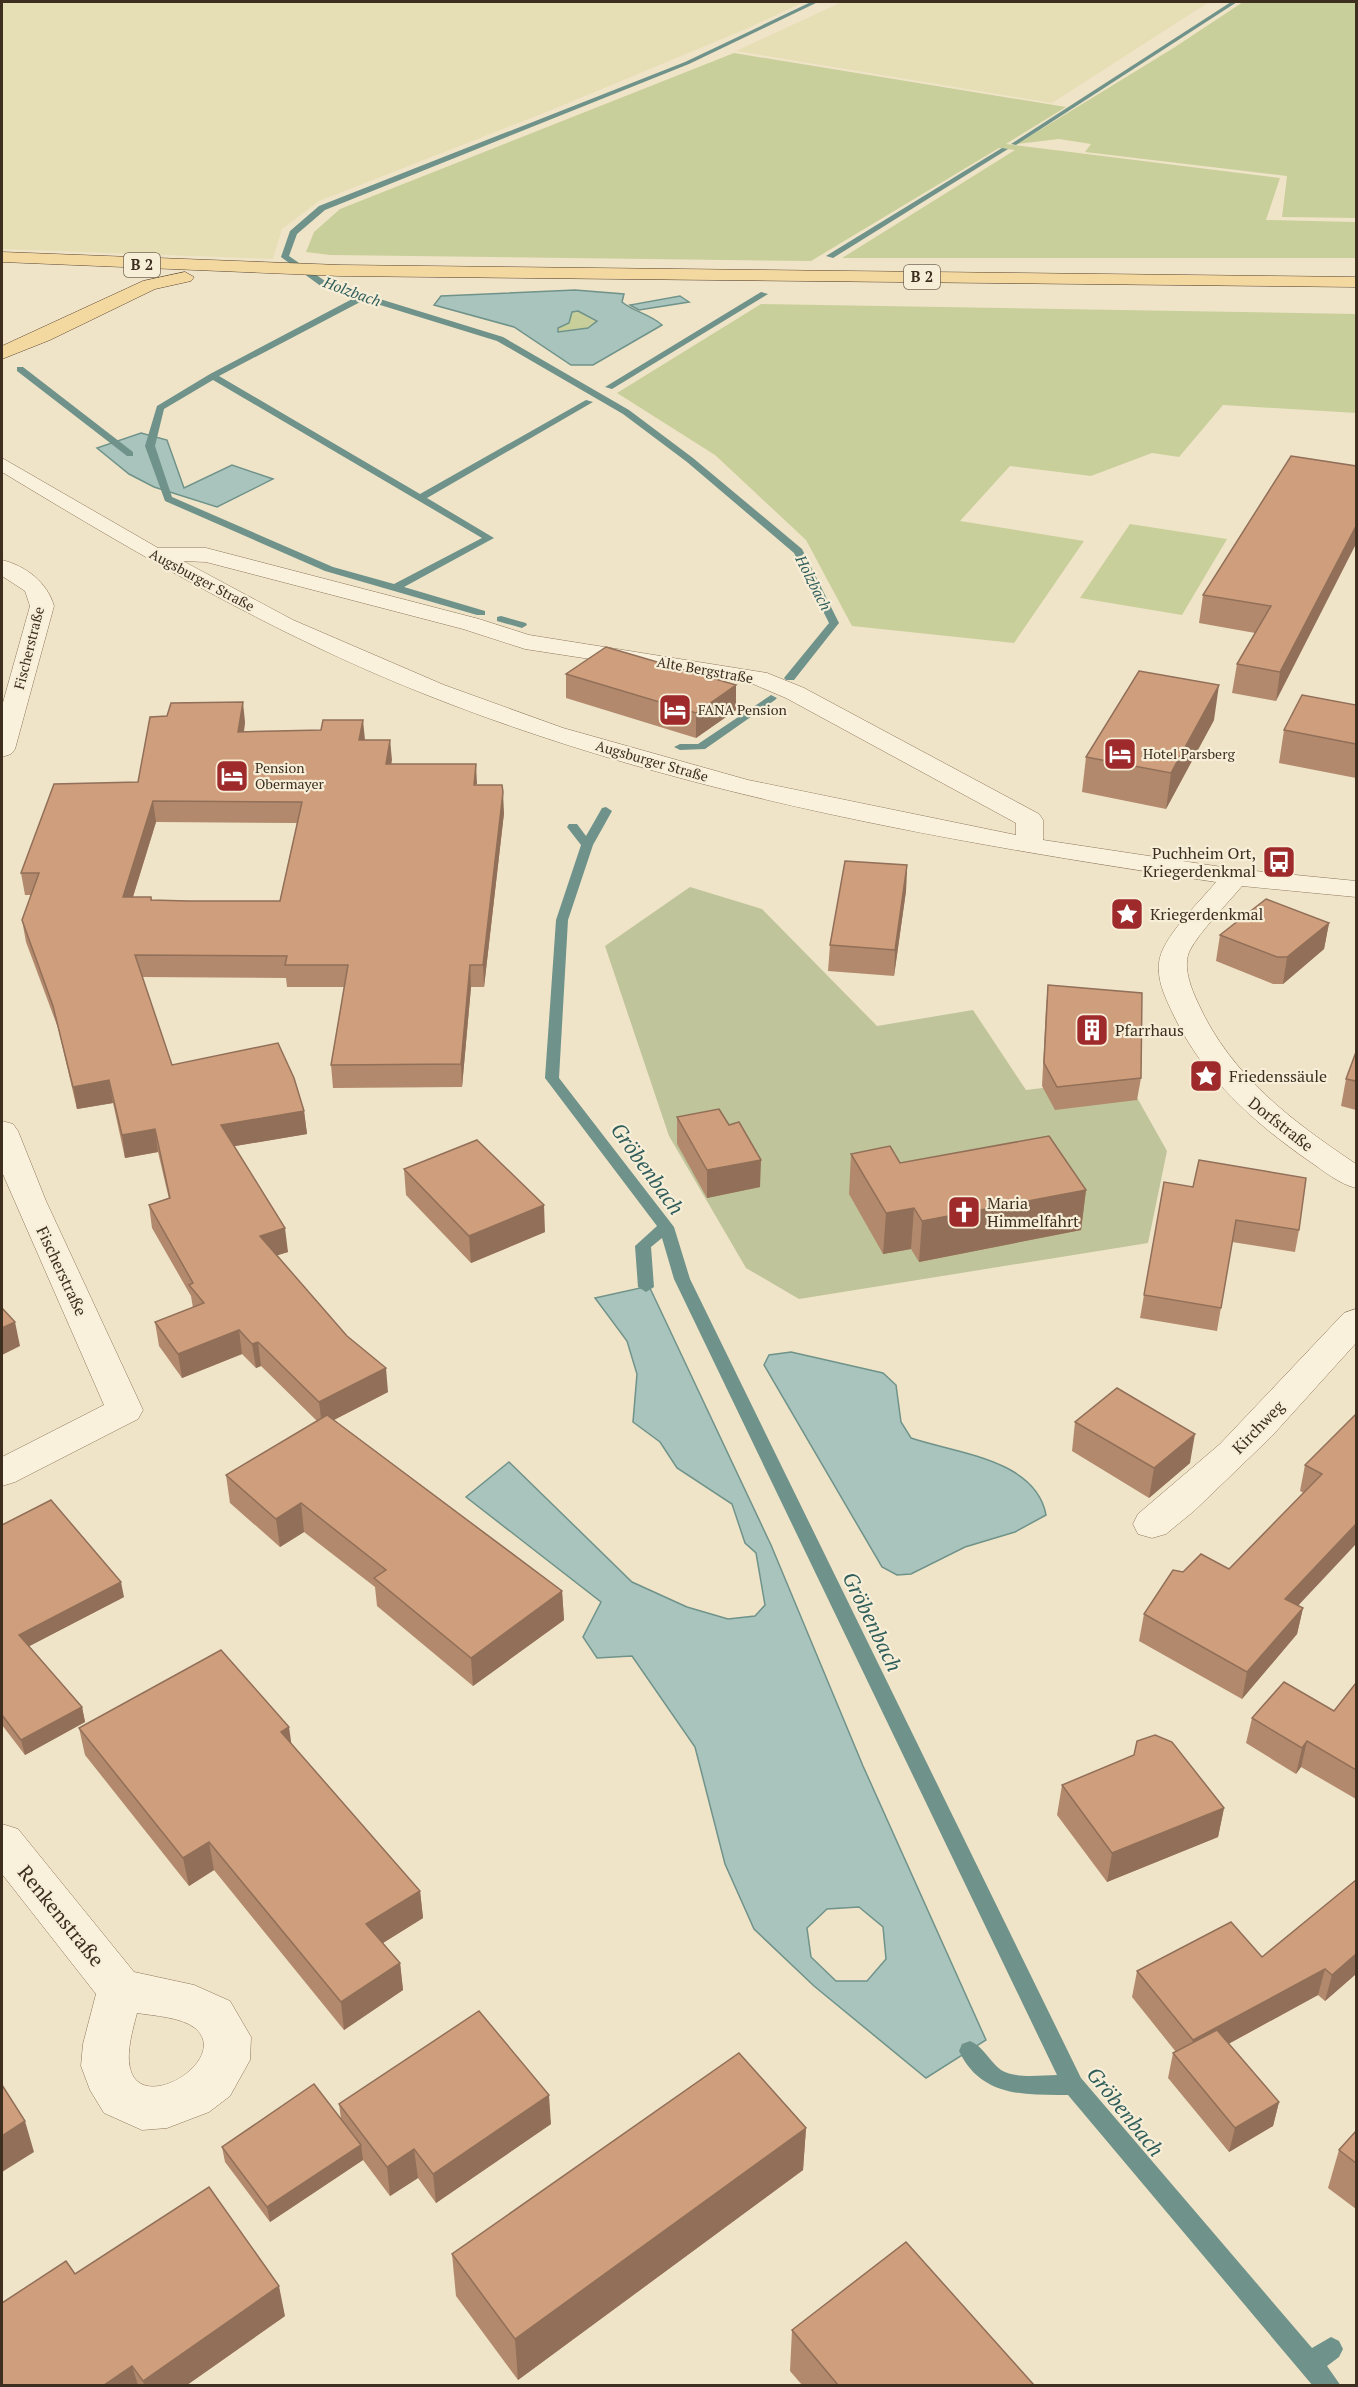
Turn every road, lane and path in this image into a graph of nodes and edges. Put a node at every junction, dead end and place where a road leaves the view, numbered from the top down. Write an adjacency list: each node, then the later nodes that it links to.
1 (2, 257): 2 (main road, B 2)
2 (45, 260): 3 (main road, B 2); 5 (main road)
3 (238, 268): 4 (main road, B 2); 5 (main road)
4 (1356, 282)
5 (98, 308): 6 (main road)
6 (2, 352)
7 (6, 471): 8 (street, Augsburger Straße)
8 (153, 554): 11 (street, Augsburger Straße); 11 (street, Alte Bergstraße)
9 (2, 567): 10 (street, Fischerstraße)
10 (2, 749)
11 (1029, 846): 12 (street, Augsburger Straße)
12 (1235, 877): 13 (street, Augsburger Straße); 15 (street, Dorfstraße)
13 (1356, 889)
14 (2, 1131): 17 (street, Fischerstraße)
15 (1356, 1178)
16 (1356, 1322): 18 (street, Kirchweg)
17 (2, 1473)
18 (1152, 1524)
19 (2, 1842): 20 (street, Renkenstraße)
20 (120, 1990)

